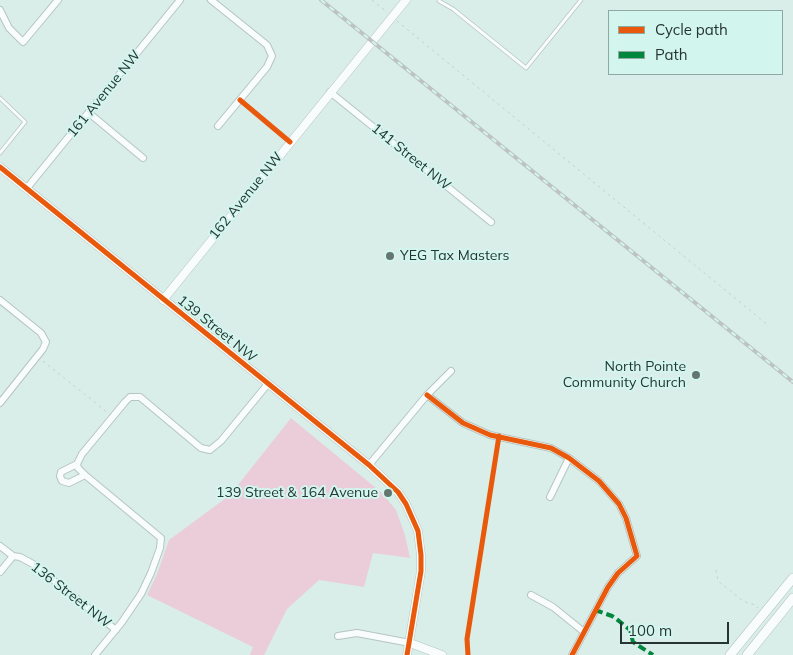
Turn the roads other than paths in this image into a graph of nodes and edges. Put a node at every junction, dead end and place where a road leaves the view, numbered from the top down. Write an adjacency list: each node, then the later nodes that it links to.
1 (58, 0): 7 (street)
2 (180, 0): 10 (street, 161 Avenue NW)
3 (211, 0): 11 (street)
4 (406, 0): 8 (street, 162 Avenue NW)
5 (439, 0): 6 (lane)
6 (581, 0)
7 (0, 10)
8 (330, 92): 16 (street, 141 Street NW); 18 (street, 162 Avenue NW)
9 (0, 98): 12 (lane)
10 (89, 113): 13 (street); 15 (street, 161 Avenue NW)
11 (218, 126)
12 (0, 153)
13 (143, 158)
14 (0, 167): 15 (street, 139 Street NW)
15 (28, 188): 18 (street, 139 Street NW)
16 (491, 222)
17 (0, 300): 22 (street)
18 (163, 300): 20 (street, 139 Street NW)
19 (451, 371): 21 (street)
20 (267, 384): 24 (street); 25 (street, 139 Street NW)
21 (427, 395): 23 (street); 25 (street)
22 (0, 403)
23 (569, 458): 27 (street); 35 (street)
24 (77, 464): 26 (street); 26 (street)
25 (369, 465): 37 (street, 139 Street NW)
26 (85, 475): 34 (street)
27 (550, 497)
28 (0, 546): 29 (street, 136 Street NW)
29 (13, 556): 30 (street); 34 (street, 136 Street NW)
30 (0, 572)
31 (793, 578): 42 (main road)
32 (531, 595): 35 (street)
33 (793, 598): 43 (main road)
34 (116, 630): 38 (street)
35 (584, 632): 41 (street)
36 (338, 636): 37 (street)
37 (410, 643): 39 (street, 139 Street NW); 40 (street)
38 (96, 655)
39 (407, 655)
40 (442, 655)
41 (572, 655)
42 (730, 655)
43 (747, 655)

